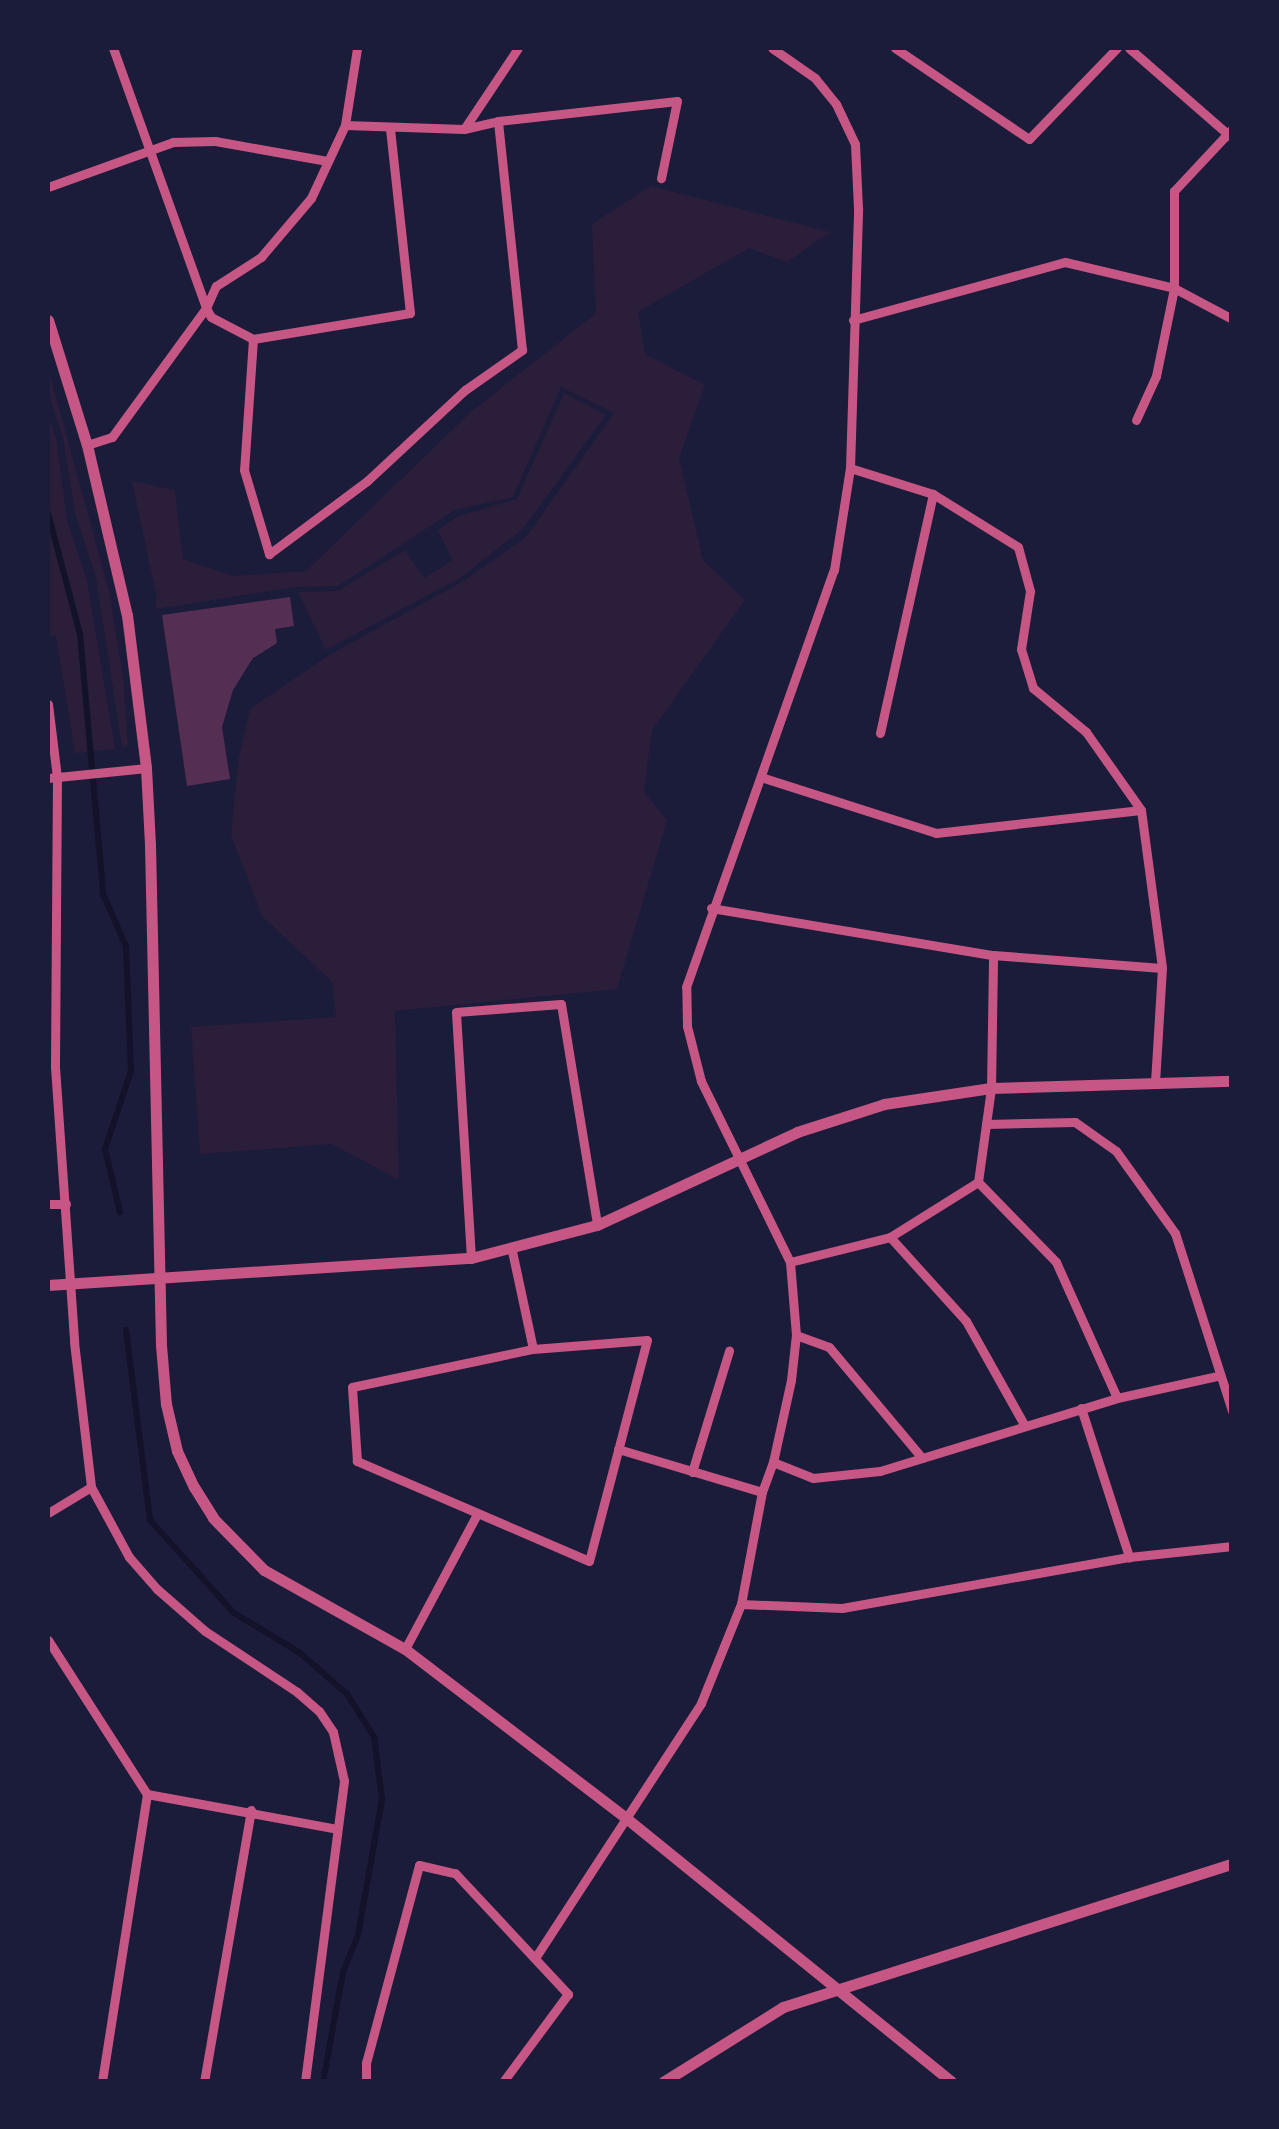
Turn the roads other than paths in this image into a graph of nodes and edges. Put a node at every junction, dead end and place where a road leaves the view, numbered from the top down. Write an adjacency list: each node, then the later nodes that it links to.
1 (113, 48): 13 (street)
2 (357, 48): 9 (street)
3 (518, 48): 11 (street)
4 (772, 48): 21 (street)
5 (894, 48): 6 (street)
6 (1117, 48)
7 (1128, 48): 12 (street)
8 (498, 121): 11 (street); 15 (street); 22 (street)
9 (345, 125): 10 (street); 14 (street)
10 (390, 128): 11 (street); 22 (street)
11 (464, 129)
12 (1230, 134): 17 (street)
13 (153, 153): 14 (street); 16 (street); 18 (street)
14 (327, 161): 18 (street)
15 (662, 178)
16 (48, 187)
17 (1174, 288): 19 (street); 21 (street); 23 (street)
18 (206, 308): 22 (street); 24 (street)
19 (1232, 319)
20 (48, 320): 24 (street)
21 (853, 320): 25 (street)
22 (252, 339)
23 (1136, 420)
24 (87, 445): 29 (street)
25 (850, 468): 26 (street); 30 (street)
26 (933, 494): 28 (street); 32 (street)
27 (48, 704): 31 (street)
28 (880, 733)
29 (146, 768): 31 (street); 49 (street)
30 (761, 776): 32 (street); 33 (street)
31 (52, 777): 43 (street)
32 (1141, 810): 35 (street)
33 (710, 908): 34 (street); 40 (street)
34 (994, 955): 35 (street); 38 (street)
35 (1162, 968): 36 (street)
36 (1155, 1081): 37 (street); 38 (street)
37 (1232, 1081)
38 (991, 1088): 39 (street); 40 (street)
39 (986, 1124): 41 (street); 55 (street)
40 (736, 1158): 44 (street); 48 (street)
41 (978, 1182): 45 (street); 56 (street)
42 (48, 1204): 43 (street)
43 (66, 1204): 50 (street)
44 (597, 1225): 46 (street); 47 (street)
45 (890, 1237): 48 (street); 59 (street)
46 (512, 1250): 47 (street); 53 (street)
47 (472, 1258): 49 (street)
48 (790, 1262): 52 (street)
49 (162, 1276): 50 (street); 72 (street)
50 (72, 1284): 51 (street); 64 (street)
51 (48, 1286)
52 (796, 1335): 61 (street); 62 (street)
53 (533, 1349): 60 (street); 67 (street)
54 (730, 1351): 63 (street)
55 (1217, 1376): 56 (street); 58 (street)
56 (1117, 1398): 57 (street)
57 (1081, 1408): 59 (street); 69 (street)
58 (1232, 1411)
59 (1025, 1426): 61 (street)
60 (618, 1449): 63 (street); 67 (street)
61 (922, 1458): 62 (street)
62 (774, 1462): 65 (street)
63 (692, 1472): 65 (street)
64 (91, 1488): 66 (street); 76 (street)
65 (762, 1492): 70 (street)
66 (48, 1514)
67 (477, 1514): 72 (street)
68 (1232, 1546): 69 (street)
69 (1129, 1557): 70 (street)
70 (741, 1604): 75 (street)
71 (48, 1640): 73 (street)
72 (405, 1649): 75 (street)
73 (147, 1794): 74 (street); 80 (street)
74 (252, 1810): 76 (street); 81 (street)
75 (626, 1818): 78 (street); 79 (street)
76 (337, 1828): 82 (street)
77 (1232, 1864): 79 (street)
78 (535, 1958): 83 (street); 84 (street)
79 (834, 1989): 85 (street); 86 (street)
80 (102, 2082)
81 (204, 2082)
82 (305, 2082)
83 (366, 2082)
84 (503, 2082)
85 (663, 2082)
86 (952, 2082)

